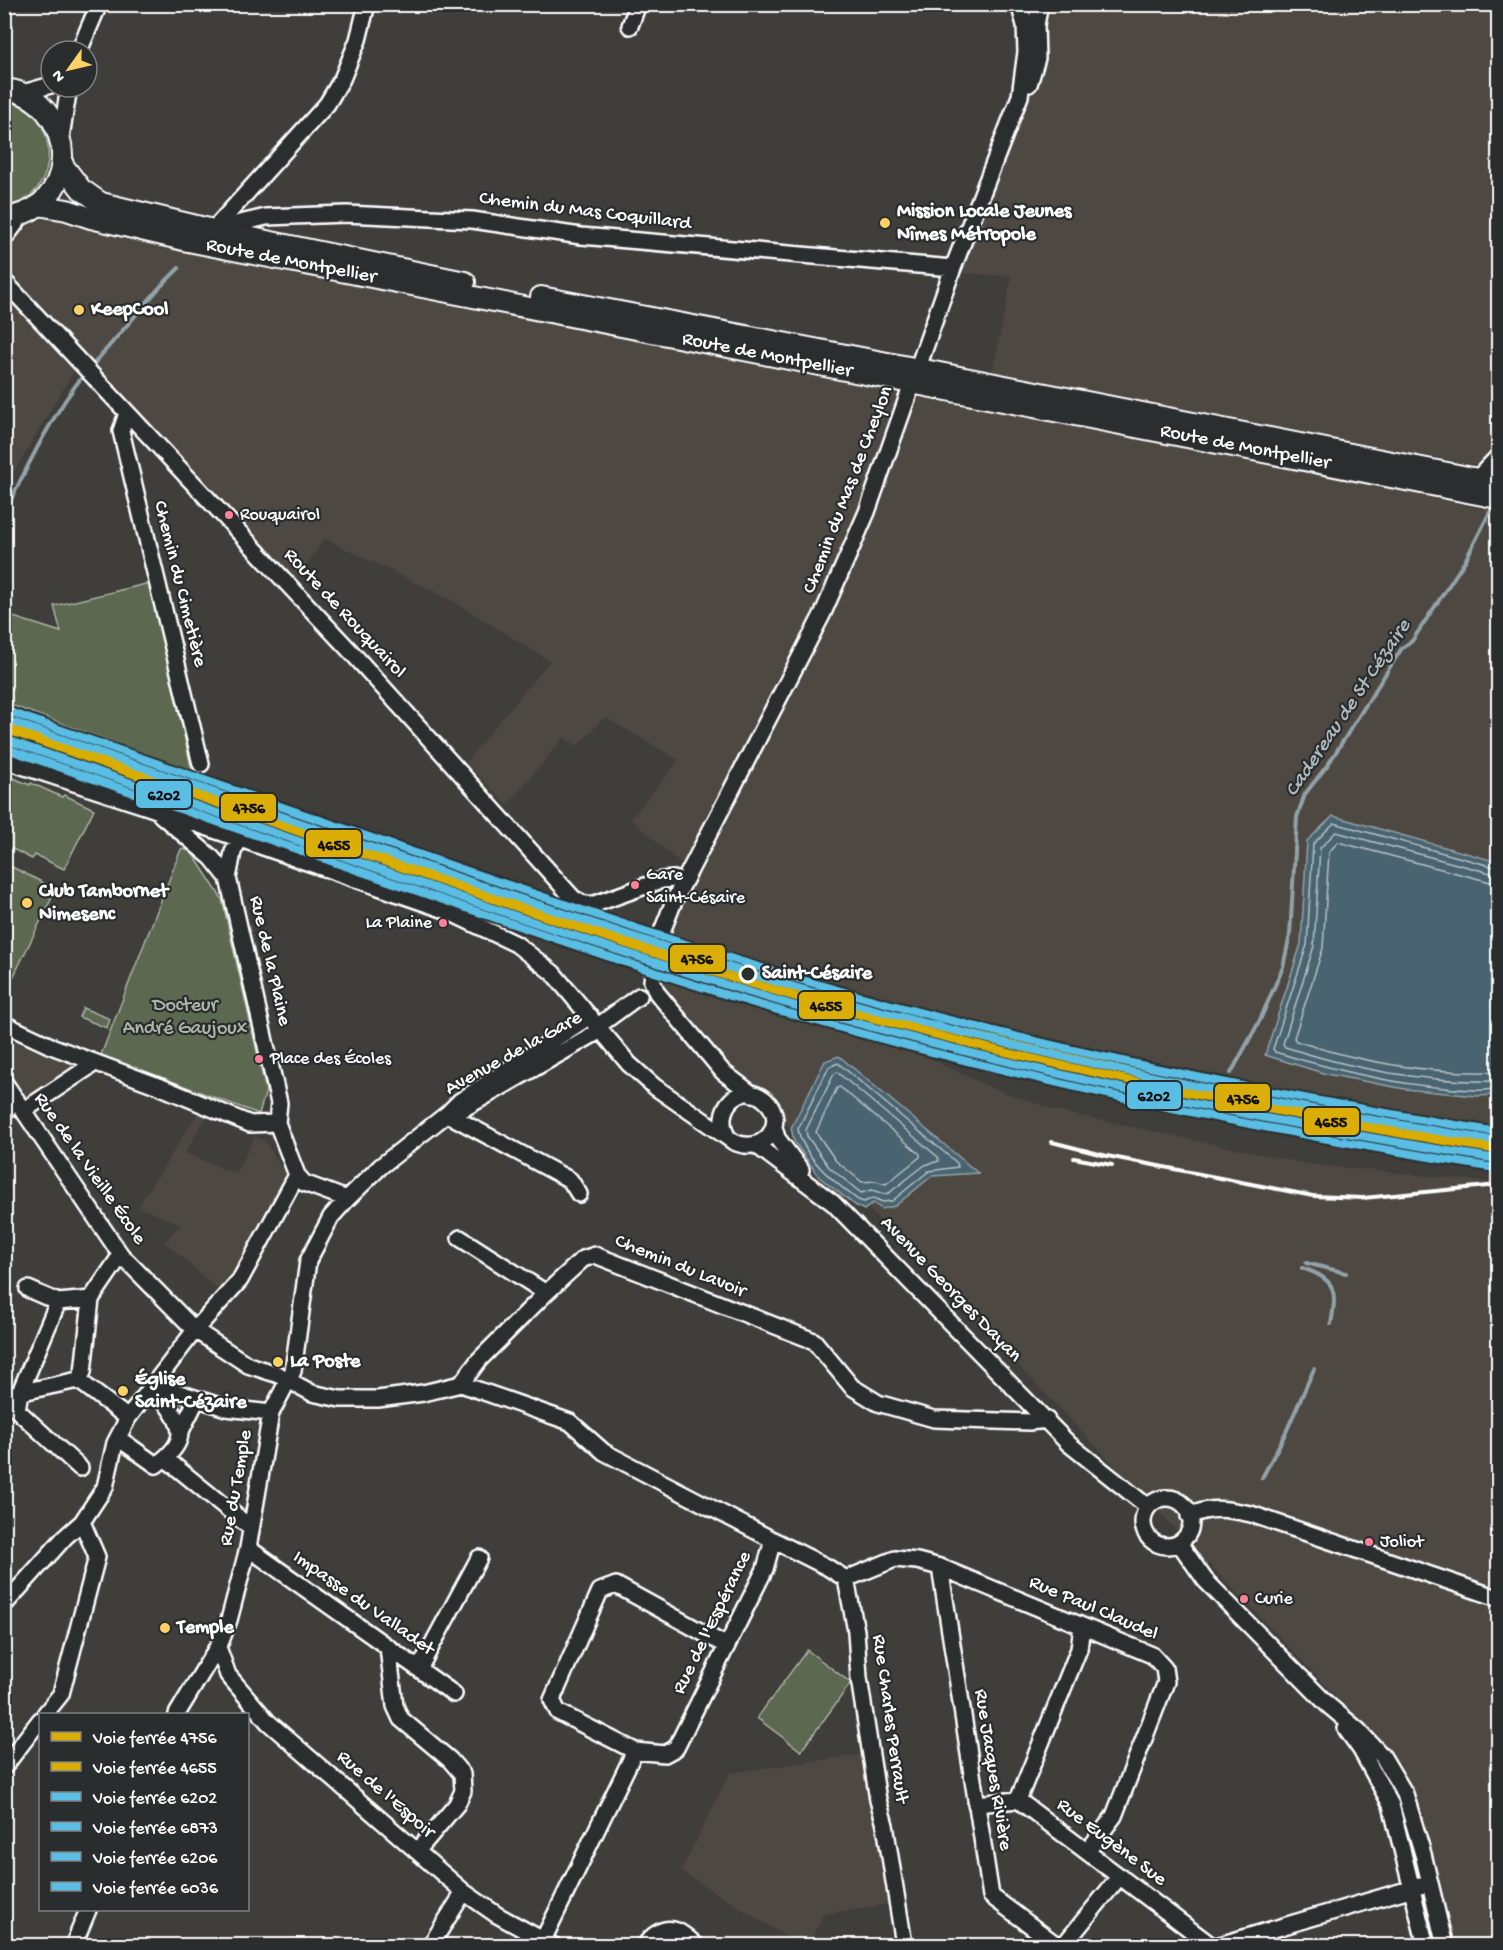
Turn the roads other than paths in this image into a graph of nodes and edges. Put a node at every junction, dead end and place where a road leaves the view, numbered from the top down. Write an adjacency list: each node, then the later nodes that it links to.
1 (99, 4): 7 (street)
2 (368, 4): 15 (street)
3 (638, 4): 6 (street)
4 (1019, 4): 10 (street, Chemin du Mas de Cheylon)
5 (1040, 4): 10 (street, Chemin du Mas de Cheylon)
6 (630, 26)
7 (84, 39)
8 (39, 87): 9 (street)
9 (14, 91): 12 (main road)
10 (1020, 96): 17 (street, Chemin du Mas de Cheylon)
11 (67, 99): 12 (street)
12 (61, 137): 13 (main road)
13 (62, 164): 14 (main road); 15 (main road, Route de Montpellier)
14 (21, 213): 16 (street); 20 (main road, Route de Montpellier)
15 (213, 230): 17 (street, Chemin du Mas Coquillard); 20 (main road, Route de Montpellier)
16 (4, 239)
17 (953, 268): 20 (street, Chemin du Mas de Cheylon)
18 (4, 270): 19 (street, Route de Rouquairol)
19 (9, 287): 21 (street, Route de Rouquairol)
20 (916, 377): 23 (main road, Route de Montpellier); 25 (main road, Route de Montpellier); 33 (street, Chemin du Mas de Cheylon)
21 (127, 414): 27 (street, Chemin du Cimetière); 34 (street, Route de Rouquairol)
22 (1498, 459): 23 (street)
23 (1477, 479): 24 (main road, Route de Montpellier)
24 (1498, 483)
25 (1498, 498)
26 (4, 759): 28 (street)
27 (201, 764)
28 (151, 808): 29 (street); 31 (street, Rue de la Plaine)
29 (220, 832): 30 (street); 31 (street)
30 (240, 838): 32 (street, Rue de la Plaine); 38 (street)
31 (216, 864): 32 (street, Rue de la Plaine)
32 (228, 878): 48 (street, Rue de la Plaine)
33 (683, 883): 34 (street, Route de Rouquairol); 35 (street)
34 (631, 892): 35 (street, Route de Rouquairol)
35 (673, 904): 40 (street)
36 (639, 996): 38 (street, Avenue de la Gare)
37 (4, 1024): 39 (street)
38 (596, 1024): 46 (street, Avenue de la Gare); 47 (street)
39 (95, 1063): 44 (street); 48 (street)
40 (723, 1072): 42 (street); 43 (street)
41 (4, 1082): 44 (street, Rue de la Vieille École)
42 (752, 1094): 43 (street); 49 (street)
43 (727, 1104): 47 (street); 50 (street)
44 (19, 1105): 45 (street); 57 (street, Rue de la Vieille École)
45 (4, 1113)
46 (447, 1114): 54 (street); 55 (street, Avenue de la Gare)
47 (693, 1114): 50 (street)
48 (277, 1123): 52 (street)
49 (774, 1127): 51 (street); 53 (street, Avenue Georges Dayan)
50 (728, 1138): 51 (street)
51 (756, 1145): 53 (street, Avenue Georges Dayan)
52 (297, 1175): 55 (street); 62 (street)
53 (821, 1192): 72 (street, Avenue Georges Dayan)
54 (579, 1194)
55 (347, 1200): 64 (street, Rue du Temple)
56 (460, 1238): 59 (street)
57 (121, 1255): 60 (street); 62 (street, Rue de la Vieille École)
58 (28, 1289): 61 (street)
59 (546, 1293): 65 (street, Chemin du Lavoir); 72 (street, Chemin du Lavoir)
60 (91, 1299): 61 (street); 63 (street)
61 (58, 1302): 67 (street)
62 (195, 1330): 64 (street, Rue de la Vieille École); 66 (street)
63 (76, 1379): 67 (street); 71 (street)
64 (287, 1381): 65 (street); 70 (street, Rue du Temple)
65 (461, 1384): 81 (street, Rue de l'Espérance)
66 (154, 1385): 69 (street); 71 (street); 73 (street)
67 (20, 1392): 68 (street); 76 (street)
68 (5, 1396)
69 (197, 1399): 70 (street); 73 (street)
70 (272, 1413): 80 (street, Rue du Temple)
71 (128, 1418): 74 (street)
72 (1047, 1420): 77 (street)
73 (182, 1429): 75 (street)
74 (118, 1437): 75 (street); 79 (street)
75 (166, 1459): 80 (street)
76 (80, 1468)
77 (1148, 1507): 78 (street); 82 (street)
78 (1190, 1516): 82 (street); 87 (street)
79 (82, 1522): 88 (street); 96 (street)
80 (251, 1528): 83 (street, Rue du Temple)
81 (773, 1540): 86 (street); 90 (street, Rue de l'Espérance)
82 (1179, 1543): 95 (street)
83 (249, 1548): 91 (street, Rue du Temple); 92 (street, Impasse du Valladet)
84 (479, 1557): 93 (street)
85 (940, 1567): 86 (street, Rue Paul Claudel); 89 (street, Rue Paul Claudel); 102 (street, Rue Jacques Rivière)
86 (846, 1580): 111 (street, Rue Charles Perrault)
87 (1498, 1599)
88 (4, 1605)
89 (1082, 1626): 101 (street); 104 (street, Rue Paul Claudel)
90 (727, 1646): 99 (street, Rue de l'Espérance); 99 (street)
91 (218, 1647): 97 (street, Rue du Temple); 103 (street, Rue de l'Espoir)
92 (388, 1647): 93 (street, Impasse du Valladet); 103 (street)
93 (419, 1669): 94 (street, Impasse du Valladet)
94 (454, 1694)
95 (1328, 1705): 106 (street); 107 (street)
96 (46, 1713)
97 (178, 1713)
98 (39, 1721): 100 (street)
99 (635, 1751): 110 (street)
100 (4, 1767)
101 (1018, 1800): 102 (street); 104 (street, Rue Eugène Sue)
102 (976, 1804): 116 (street, Rue Jacques Rivière)
103 (418, 1850): 108 (street, Rue de l'Espoir)
104 (1087, 1852): 105 (street, Rue Eugène Sue)
105 (1120, 1876): 117 (street); 118 (street, Rue Eugène Sue)
106 (1430, 1883): 107 (street); 120 (street)
107 (1412, 1889): 118 (street); 119 (street)
108 (464, 1892): 110 (street, Rue de l'Espoir); 113 (street)
109 (88, 1911): 112 (street)
110 (540, 1942)
111 (907, 1943)
112 (73, 1946)
113 (430, 1946)
114 (645, 1946): 115 (street)
115 (697, 1946)
116 (1058, 1946)
117 (1063, 1946)
118 (1214, 1946)
119 (1426, 1946)
120 (1445, 1946)

